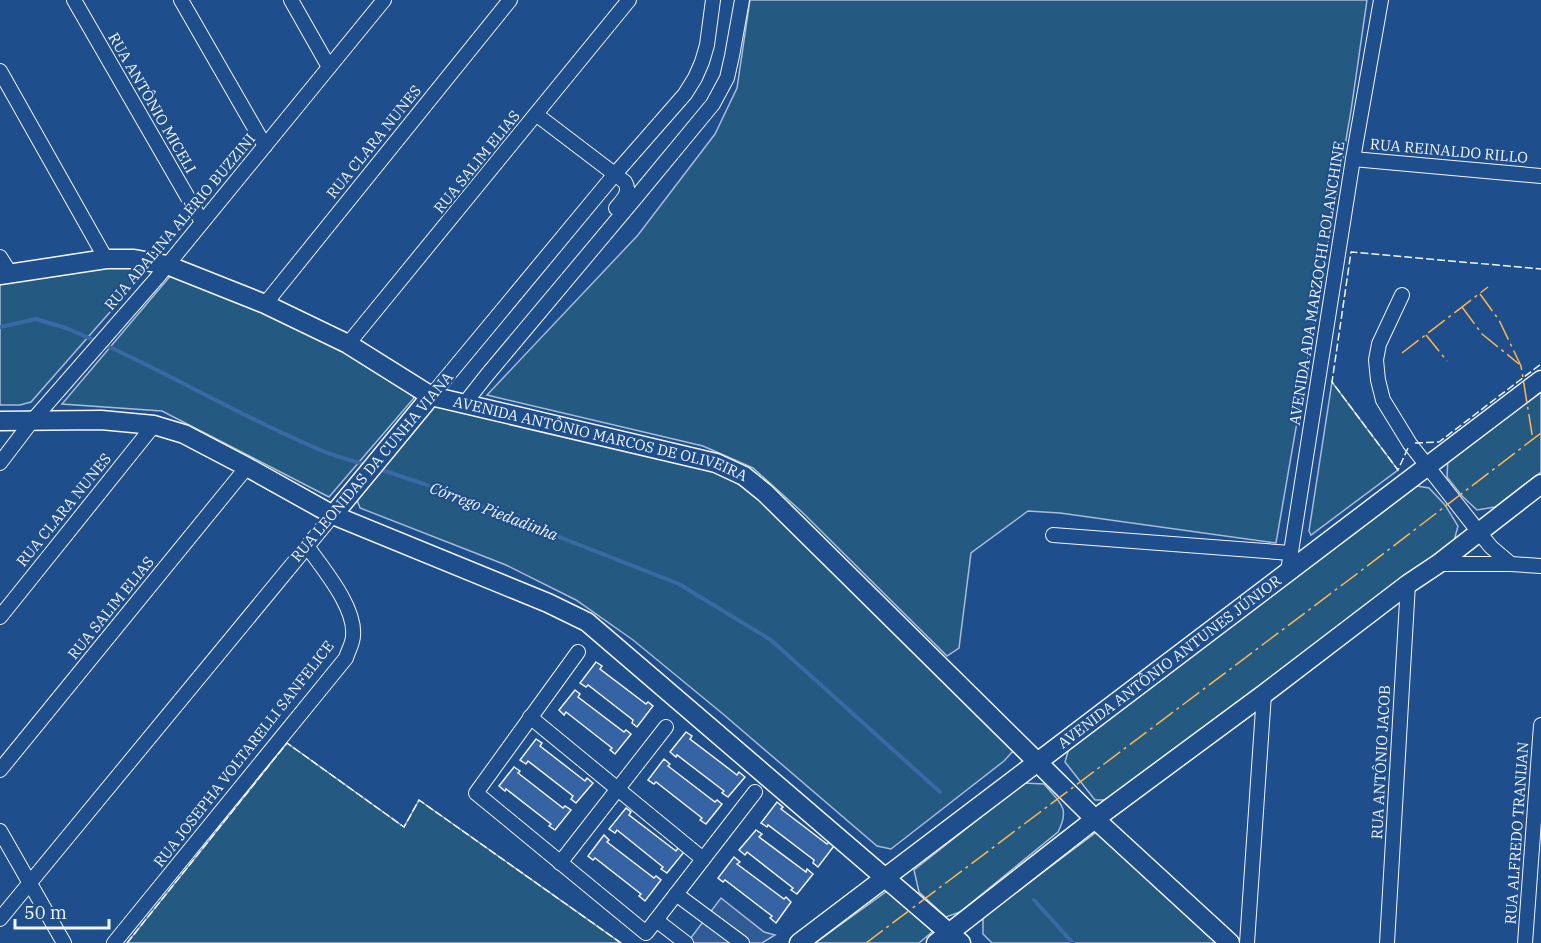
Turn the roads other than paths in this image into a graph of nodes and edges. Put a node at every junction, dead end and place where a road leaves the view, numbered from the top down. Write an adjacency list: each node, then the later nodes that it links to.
1 (74, 0): 17 (street, RUA ANTÔNIO MICELI)
2 (181, 0): 13 (street)
3 (291, 0): 10 (street)
4 (384, 0): 10 (street, RUA ADALINA ALÉRIO BUZZINI)
5 (510, 0): 24 (street, RUA CLARA NUNES)
6 (629, 0): 12 (street, RUA SALIM ELIAS)
7 (713, 0): 15 (street, RUA LEONIDAS DA CUNHA VIANA)
8 (742, 0): 18 (street, RUA LEONIDAS DA CUNHA VIANA)
9 (1381, 0): 14 (street, AVENIDA ADA MARZOCHI POLANCHINE)
10 (329, 67): 13 (street, RUA ADALINA ALÉRIO BUZZINI)
11 (0, 71): 20 (street)
12 (537, 115): 15 (street); 25 (street, RUA SALIM ELIAS)
13 (265, 146): 17 (street, RUA ADALINA ALÉRIO BUZZINI)
14 (1353, 159): 16 (street, RUA REINALDO RILLO); 40 (street, AVENIDA ADA MARZOCHI POLANCHINE)
15 (615, 174): 18 (street); 27 (street, RUA LEONIDAS DA CUNHA VIANA)
16 (1541, 176)
17 (202, 222): 21 (street, RUA ADALINA ALÉRIO BUZZINI)
18 (600, 241): 28 (street, RUA LEONIDAS DA CUNHA VIANA)
19 (0, 256): 22 (street)
20 (106, 259): 21 (main road, AVENIDA ANTÔNIO MARCOS DE OLIVEIRA); 22 (main road, AVENIDA ANTÔNIO MARCOS DE OLIVEIRA)
21 (162, 272): 24 (main road, AVENIDA ANTÔNIO MARCOS DE OLIVEIRA); 29 (street, RUA ADALINA ALÉRIO BUZZINI)
22 (5, 274)
23 (1402, 296): 33 (street)
24 (265, 304): 25 (main road, AVENIDA ANTÔNIO MARCOS DE OLIVEIRA)
25 (348, 344): 27 (main road, AVENIDA ANTÔNIO MARCOS DE OLIVEIRA)
26 (1541, 380): 33 (main road, AVENIDA ANTÔNIO ANTUNES JÚNIOR)
27 (426, 402): 28 (main road, AVENIDA ANTÔNIO MARCOS DE OLIVEIRA); 36 (main road, RUA LEONIDAS DA CUNHA VIANA)
28 (465, 403): 52 (main road, AVENIDA ANTÔNIO MARCOS DE OLIVEIRA)
29 (38, 414): 30 (main road); 31 (main road); 32 (street, RUA ADALINA ALÉRIO BUZZINI)
30 (0, 421)
31 (154, 425): 34 (main road); 46 (street, RUA CLARA NUNES)
32 (0, 463)
33 (1428, 466): 37 (street); 44 (main road, AVENIDA ANTÔNIO ANTUNES JÚNIOR)
34 (247, 467): 36 (main road); 53 (street, RUA SALIM ELIAS)
35 (1541, 484): 37 (main road)
36 (338, 508): 39 (street, RUA LEONIDAS DA CUNHA VIANA); 60 (main road)
37 (1478, 531): 41 (main road); 42 (street)
38 (1053, 535): 40 (street)
39 (307, 546): 61 (street, RUA LEONIDAS DA CUNHA VIANA); 67 (street, RUA JOSEPHA VOLTARELLI SANFELICE)
40 (1291, 553): 44 (street, AVENIDA ADA MARZOCHI POLANCHINE)
41 (1438, 564): 42 (street); 45 (main road)
42 (1511, 564): 43 (street)
43 (1541, 566)
44 (1288, 572): 52 (main road, AVENIDA ANTÔNIO ANTUNES JÚNIOR)
45 (1407, 584): 48 (main road); 73 (street, RUA ANTÔNIO JACOB)
46 (0, 617)
47 (578, 652): 49 (street)
48 (1263, 694): 56 (main road); 72 (street)
49 (530, 717): 54 (street); 59 (street)
50 (1541, 725): 74 (street, RUA ALFREDO TRANIJAN)
51 (666, 727): 54 (street)
52 (1037, 762): 56 (main road, AVENIDA ANTÔNIO MARCOS DE OLIVEIRA); 60 (main road, AVENIDA ANTÔNIO ANTUNES JÚNIOR)
53 (0, 770)
54 (618, 789): 58 (street); 59 (street)
55 (755, 792): 58 (street)
56 (1095, 819): 65 (main road); 71 (main road, AVENIDA ANTÔNIO MARCOS DE OLIVEIRA)
57 (0, 831): 61 (street)
58 (703, 859): 62 (street)
59 (560, 863): 64 (street)
60 (885, 878): 65 (main road); 70 (main road, AVENIDA ANTÔNIO ANTUNES JÚNIOR)
61 (29, 883): 63 (street, RUA LEONIDAS DA CUNHA VIANA); 66 (street)
62 (676, 894): 64 (street); 69 (street)
63 (0, 919)
64 (656, 920): 68 (street)
65 (949, 940)
66 (64, 943)
67 (114, 943)
68 (686, 943)
69 (742, 943)
70 (799, 943)
71 (1230, 943)
72 (1246, 943)
73 (1387, 943)
74 (1525, 943)

